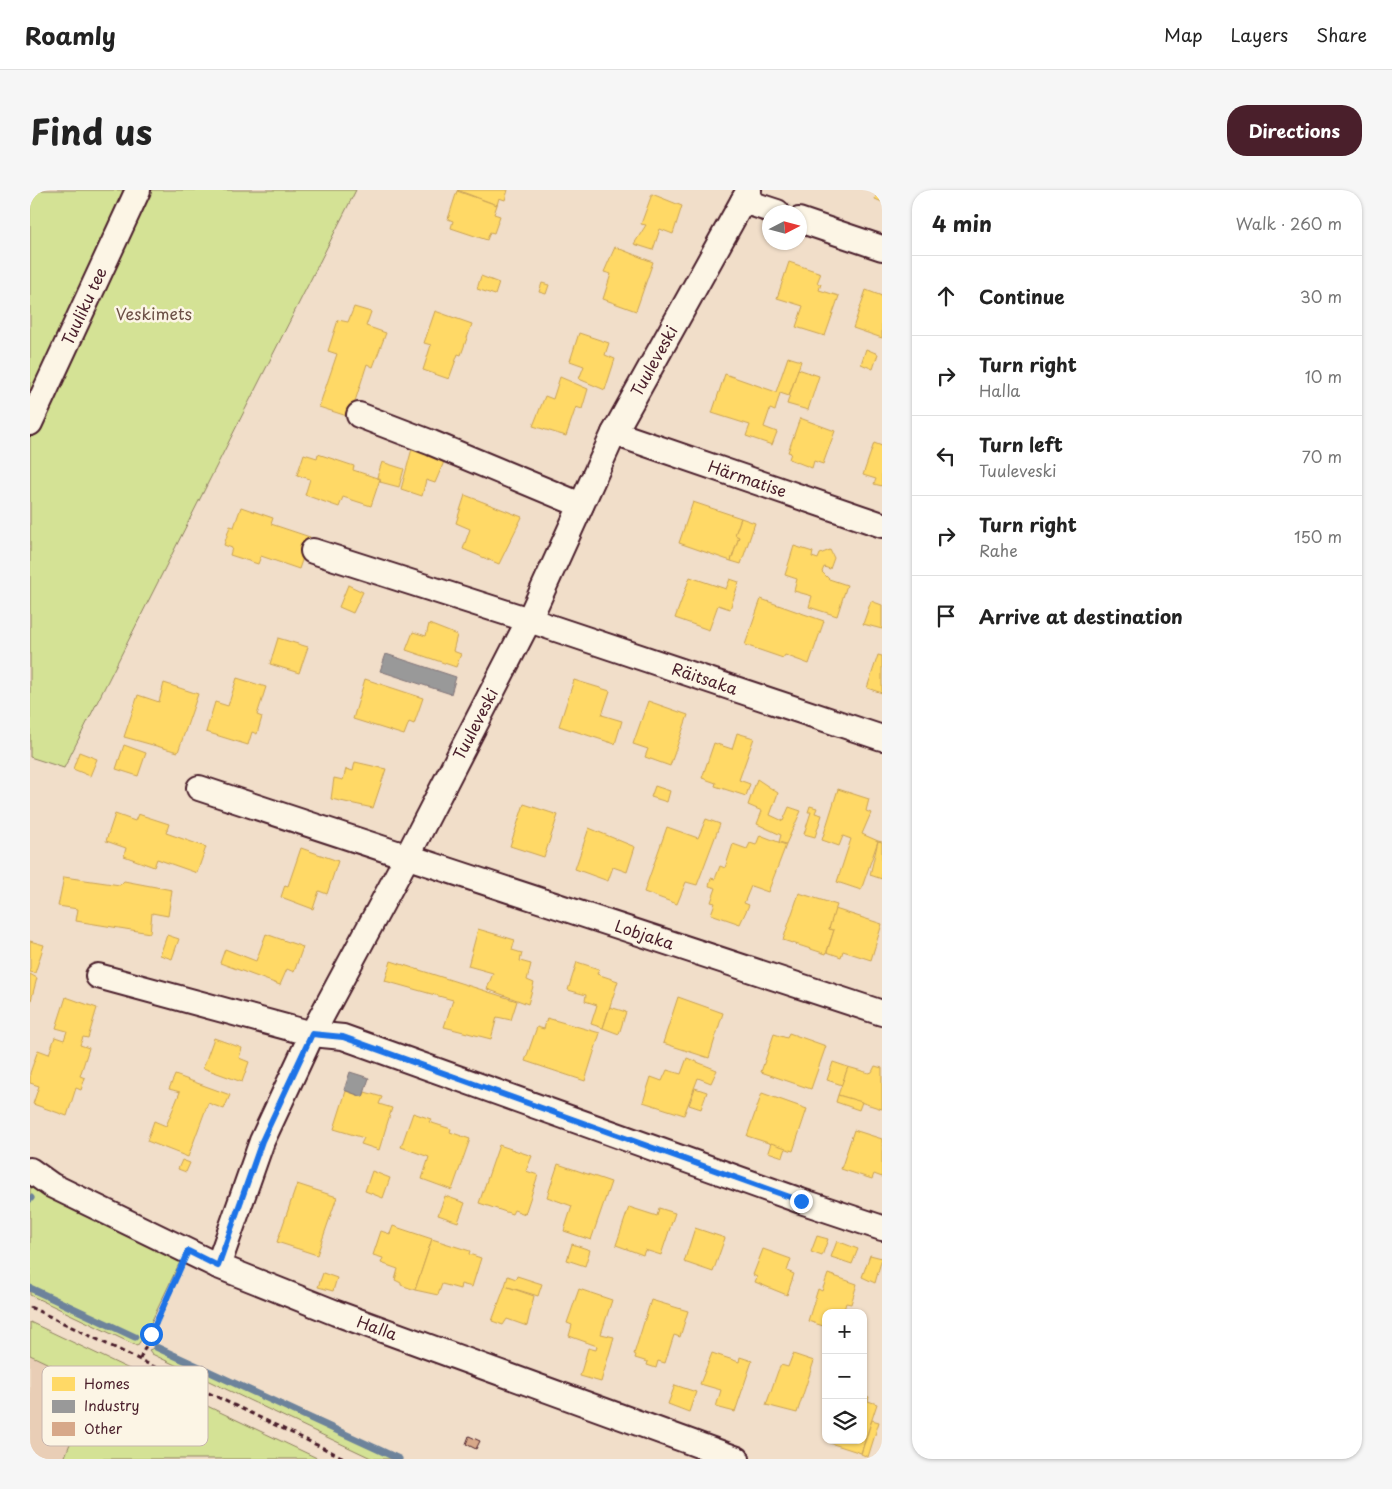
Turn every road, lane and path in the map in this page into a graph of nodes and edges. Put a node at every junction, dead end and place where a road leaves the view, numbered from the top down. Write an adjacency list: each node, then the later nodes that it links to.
1 (138, 190): 7 (street, Tuuliku tee)
2 (746, 196): 3 (street); 8 (street, Tuuleveski)
3 (763, 205)
4 (807, 222): 5 (street)
5 (882, 248)
6 (359, 415): 9 (street)
7 (30, 424)
8 (614, 433): 9 (street, Tuuleveski); 10 (street, Härmatise)
9 (581, 506): 12 (street, Tuuleveski)
10 (882, 525)
11 (313, 552): 12 (street, Räitsaka)
12 (529, 620): 13 (street, Räitsaka); 15 (street, Tuuleveski)
13 (882, 738)
14 (199, 788): 15 (street, Lobjaka)
15 (407, 857): 17 (street, Lobjaka); 18 (street, Tuuleveski)
16 (98, 976): 18 (street)
17 (882, 1013)
18 (312, 1034): 20 (street); 22 (street, Tuuleveski)
19 (30, 1170): 21 (street, Halla)
20 (882, 1228)
21 (188, 1251): 22 (street, Halla); 24 (path)
22 (218, 1266): 28 (street, Halla)
23 (30, 1307): 24 (path)
24 (140, 1359): 25 (path)
25 (154, 1366)
26 (208, 1392): 27 (path)
27 (346, 1459)
28 (737, 1459)

